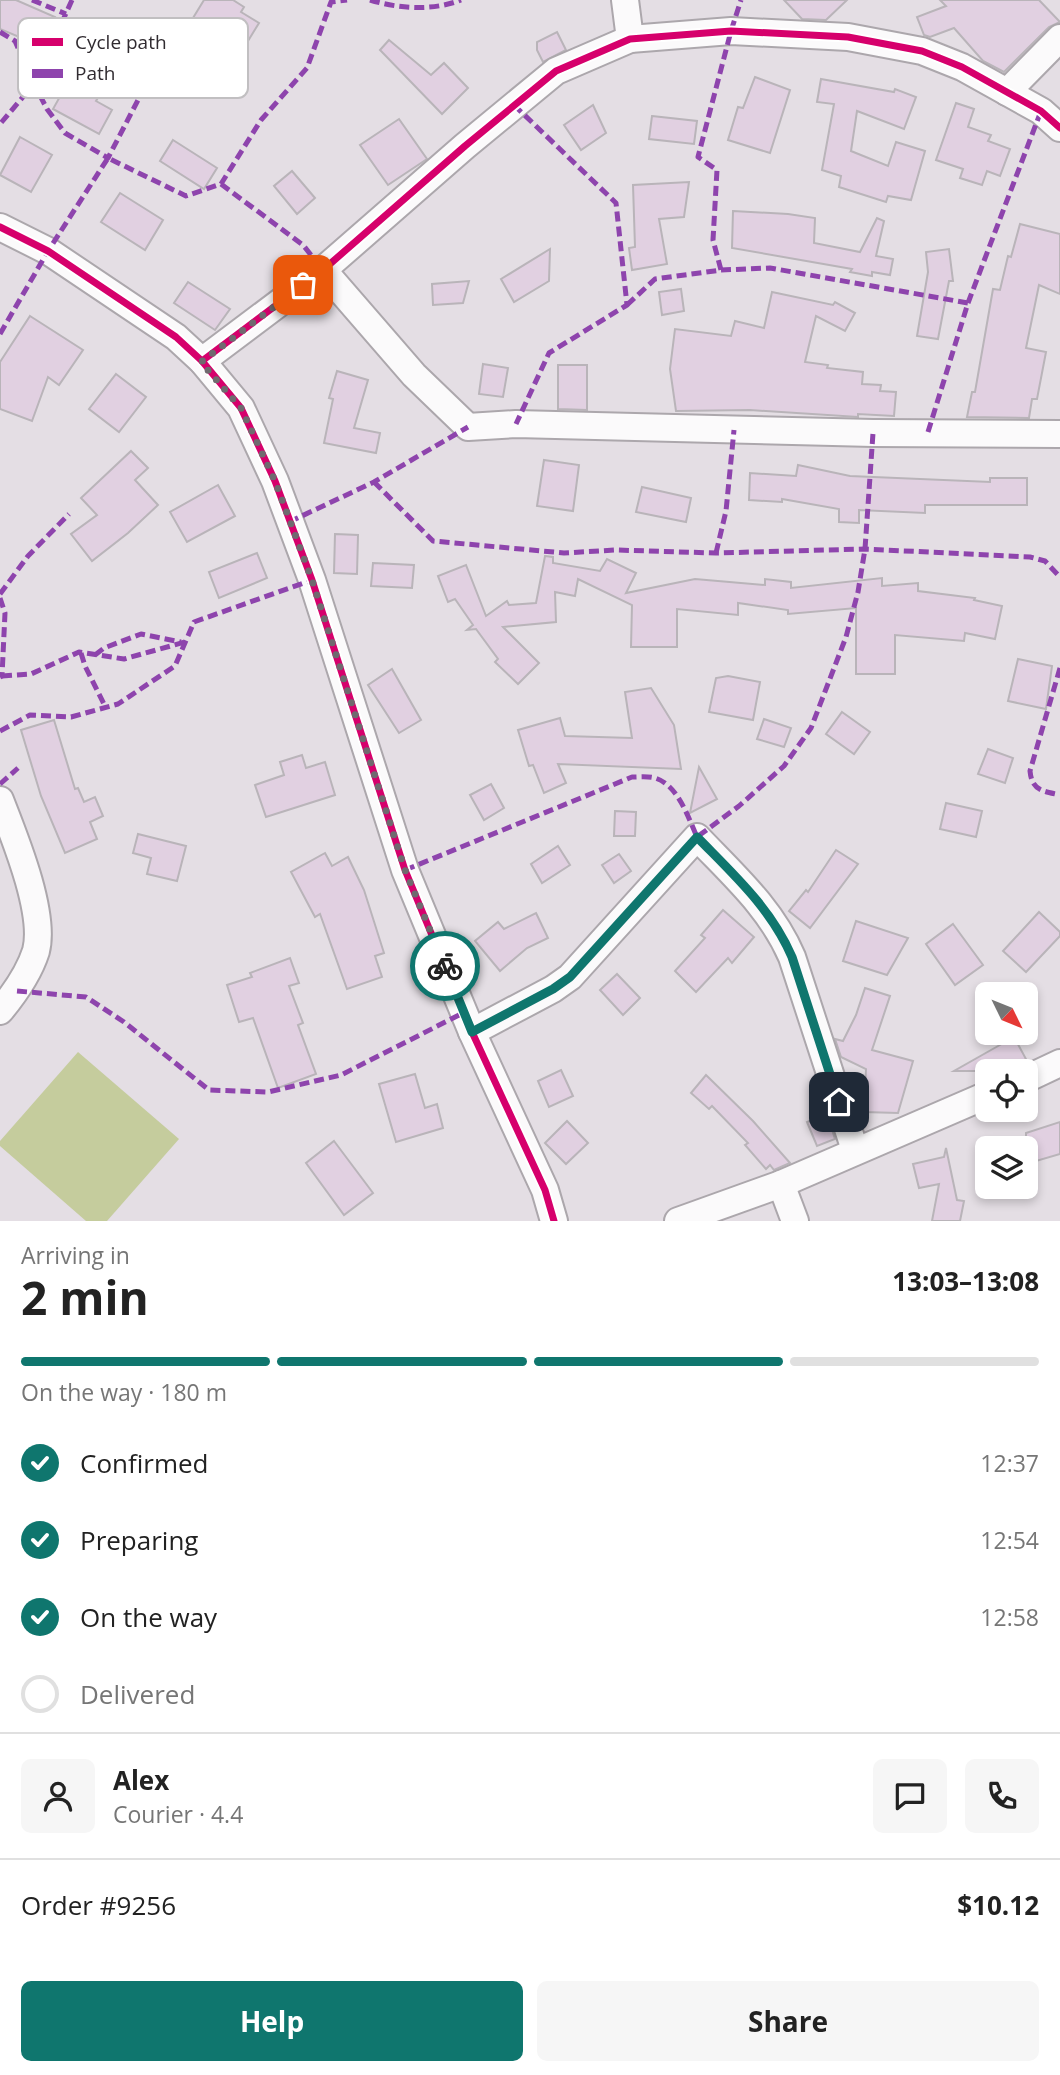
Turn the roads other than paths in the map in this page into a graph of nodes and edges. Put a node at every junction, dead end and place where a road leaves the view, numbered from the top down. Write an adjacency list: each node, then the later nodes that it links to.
1 (625, 0): 3 (street)
2 (1060, 37): 4 (street)
3 (630, 39): 4 (street); 7 (street)
4 (1006, 92): 5 (street)
5 (1060, 128)
6 (0, 227): 8 (street)
7 (323, 270): 8 (street); 9 (street)
8 (201, 362): 12 (street)
9 (1060, 434)
10 (0, 800): 11 (street)
11 (0, 1011)
12 (472, 1032): 16 (street); 18 (street)
13 (1060, 1063): 14 (street)
14 (1038, 1073)
15 (975, 1100): 16 (street)
16 (855, 1150): 17 (street)
17 (780, 1184): 19 (street); 20 (street)
18 (554, 1221)
19 (678, 1221)
20 (795, 1221)

